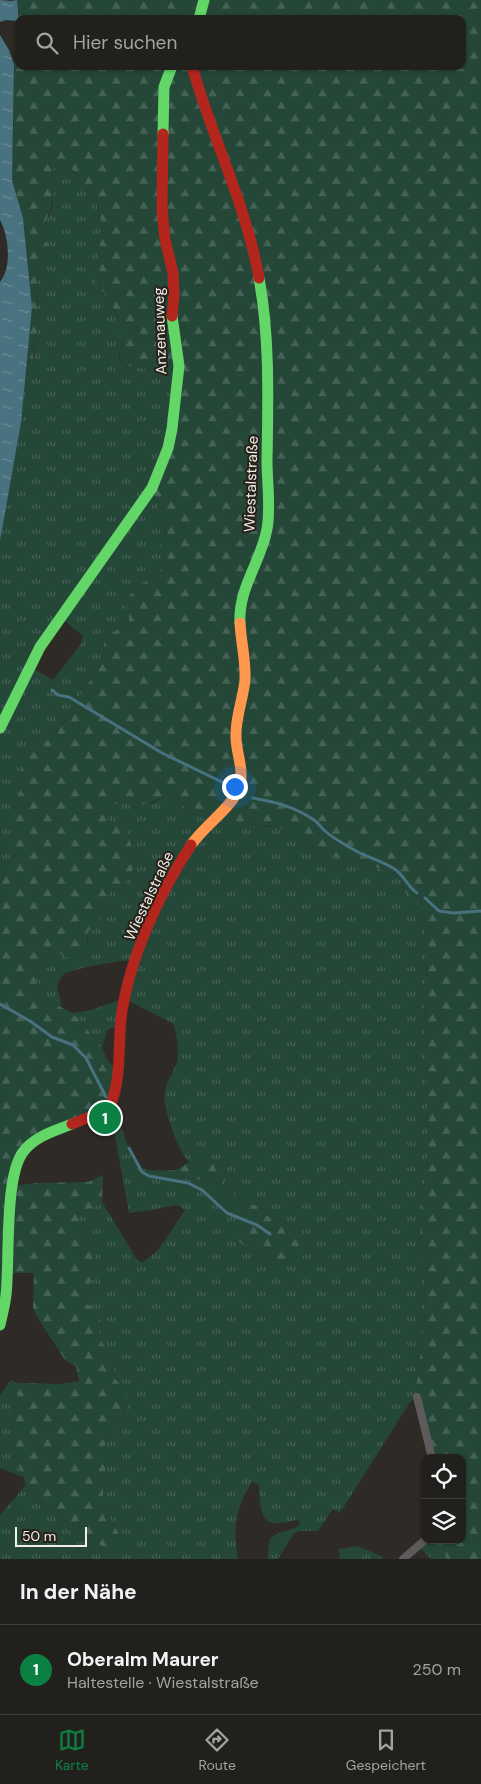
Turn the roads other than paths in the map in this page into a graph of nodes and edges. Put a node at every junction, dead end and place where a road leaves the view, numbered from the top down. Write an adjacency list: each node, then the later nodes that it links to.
1 (204, 0): 2 (street)
2 (200, 15)
3 (170, 70): 5 (street, Anzenauweg)
4 (193, 70): 6 (street, Wiestalstraße)
5 (0, 728)
6 (0, 1325)
7 (417, 1397): 8 (street)
8 (431, 1454)
9 (421, 1544): 10 (street)
10 (403, 1559)

